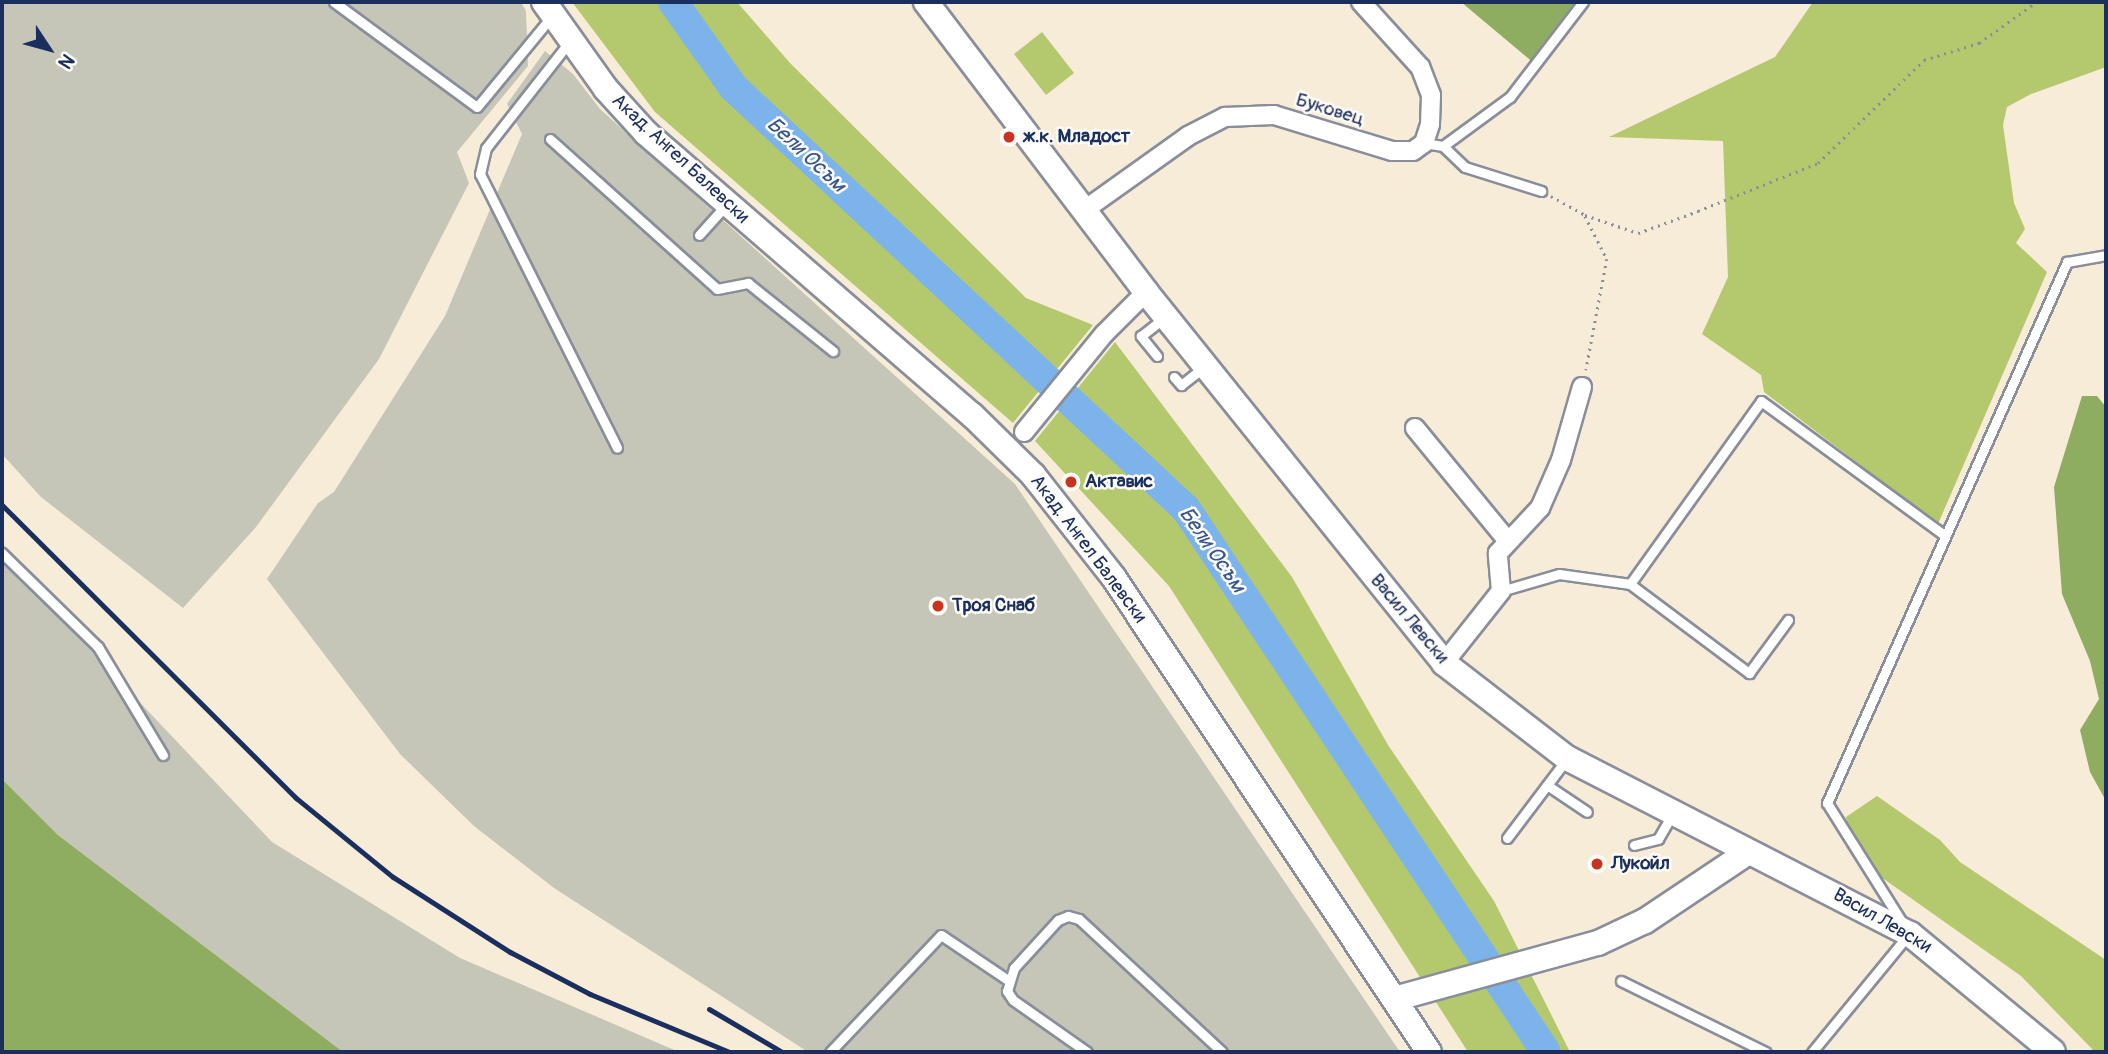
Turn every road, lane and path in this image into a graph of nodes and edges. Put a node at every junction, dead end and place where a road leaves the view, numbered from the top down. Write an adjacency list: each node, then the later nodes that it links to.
1 (334, 2): 6 (lane)
2 (926, 2): 13 (street, Васил Левски)
3 (1361, 2): 9 (street)
4 (1583, 2): 10 (lane)
5 (2036, 2): 14 (path)
6 (548, 8): 7 (street, Акад. Ангел Балевски)
7 (571, 40): 12 (street, Акад. Ангел Балевски); 26 (lane)
8 (550, 139): 19 (lane)
9 (1424, 143): 10 (lane); 13 (street, Буковец)
10 (1443, 146): 11 (lane)
11 (1541, 191): 14 (path)
12 (726, 205): 15 (lane); 45 (street, Акад. Ангел Балевски)
13 (1083, 211): 17 (street, Васил Левски)
14 (1585, 215): 23 (path)
15 (699, 235)
16 (2106, 255): 27 (lane)
17 (1146, 292): 18 (street, Васил Левски); 25 (street)
18 (1166, 316): 20 (lane); 21 (street, Васил Левски)
19 (833, 351)
20 (1157, 356)
21 (1205, 366): 22 (lane); 33 (street, Васил Левски)
22 (1174, 377)
23 (1582, 387): 28 (street)
24 (1415, 428): 28 (street)
25 (1024, 432)
26 (617, 447)
27 (1943, 534): 30 (lane); 42 (lane)
28 (1507, 540): 31 (street)
29 (2, 553): 34 (lane)
30 (1630, 584): 31 (lane); 32 (lane)
31 (1502, 591): 33 (street)
32 (1787, 620)
33 (1444, 663): 35 (street, Васил Левски)
34 (163, 755)
35 (1567, 758): 36 (lane); 38 (street, Васил Левски)
36 (1547, 785): 37 (lane); 39 (lane)
37 (1587, 812)
38 (1672, 815): 40 (lane); 41 (street, Васил Левски)
39 (1507, 838)
40 (1634, 845)
41 (1746, 853): 42 (street, Васил Левски); 45 (street)
42 (1910, 934): 51 (lane); 52 (street, Васил Левски)
43 (1008, 979): 46 (lane); 47 (lane); 48 (lane)
44 (1621, 981): 50 (lane)
45 (1394, 999): 49 (street, Акад. Ангел Балевски)
46 (830, 1052)
47 (1087, 1052)
48 (1222, 1052)
49 (1429, 1052)
50 (1765, 1052)
51 (1812, 1052)
52 (2053, 1052)

